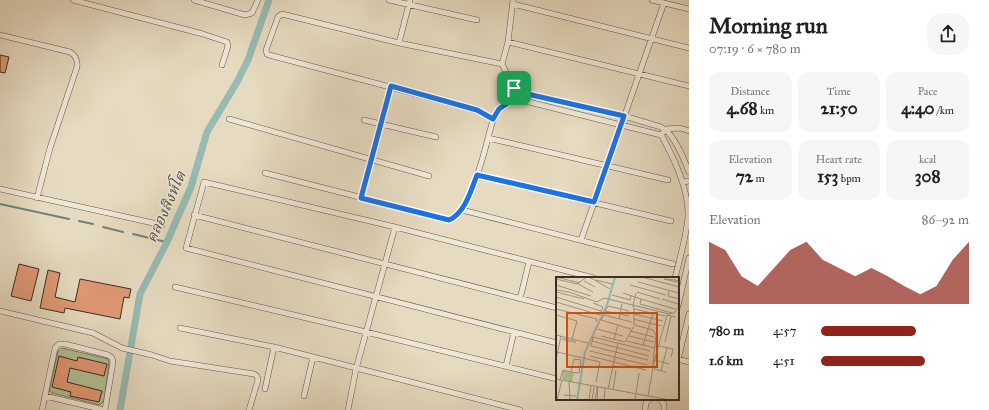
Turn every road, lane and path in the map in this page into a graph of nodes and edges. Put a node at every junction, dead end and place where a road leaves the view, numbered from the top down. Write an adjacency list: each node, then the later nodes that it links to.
1 (73, 0): 16 (street)
2 (194, 0): 3 (street)
3 (258, 0)
4 (389, 0): 6 (street)
5 (652, 0): 8 (street)
6 (410, 2): 10 (street); 14 (street)
7 (513, 2): 12 (street); 13 (street)
8 (664, 3): 9 (street); 12 (street)
9 (689, 9)
10 (477, 20)
11 (0, 35): 46 (street)
12 (651, 39): 15 (street); 18 (street)
13 (508, 42): 17 (street); 18 (street)
14 (399, 43): 17 (street); 19 (street)
15 (689, 48)
16 (222, 64)
17 (502, 64): 21 (street)
18 (639, 74): 20 (street); 25 (street)
19 (391, 86): 27 (street); 29 (street)
20 (689, 86)
21 (514, 88): 22 (street); 23 (street)
22 (523, 93): 24 (street); 25 (street)
23 (512, 100): 24 (street); 27 (street)
24 (521, 100): 30 (street)
25 (624, 116): 30 (street); 31 (street)
26 (229, 119): 36 (street)
27 (493, 119): 35 (street)
28 (364, 120): 29 (street)
29 (381, 124): 34 (street); 36 (street)
30 (620, 126): 33 (street); 37 (street)
31 (666, 129): 32 (street); 33 (street); 38 (street)
32 (689, 130)
33 (661, 135): 44 (street)
34 (436, 137)
35 (488, 138): 37 (street); 40 (street)
36 (371, 160): 41 (street); 47 (street)
37 (607, 165): 42 (street); 48 (street)
38 (689, 172)
39 (265, 173): 47 (street)
40 (477, 175): 48 (street); 49 (street)
41 (429, 176)
42 (668, 180)
43 (689, 181): 44 (street)
44 (683, 182): 59 (street)
45 (0, 189): 46 (street)
46 (37, 198): 52 (street)
47 (361, 198): 49 (street)
48 (594, 202): 51 (street); 54 (street)
49 (462, 210): 54 (street)
50 (194, 215): 53 (street); 57 (street); 63 (street)
51 (671, 221)
52 (162, 225)
53 (395, 227): 56 (street); 57 (street)
54 (581, 240): 58 (street)
55 (689, 258): 60 (street)
56 (529, 262): 61 (street); 64 (street)
57 (385, 264): 63 (street); 64 (street)
58 (673, 264)
59 (675, 276): 60 (street)
60 (685, 276): 65 (street)
61 (590, 277)
62 (175, 287): 70 (street)
63 (376, 296): 70 (street); 71 (street)
64 (520, 299): 66 (street)
65 (679, 302)
66 (556, 308)
67 (0, 311): 89 (street)
68 (689, 314): 74 (street)
69 (180, 328): 73 (street)
70 (366, 332): 78 (street); 79 (street)
71 (514, 332): 72 (street); 78 (street)
72 (556, 343)
73 (274, 348): 75 (street); 81 (street)
74 (679, 356)
75 (313, 358): 79 (street); 83 (street)
76 (679, 360): 77 (street)
77 (689, 362)
78 (506, 366): 80 (street)
79 (356, 369): 86 (street); 90 (street)
80 (556, 379)
81 (265, 389)
82 (45, 396): 87 (street); 88 (street); 88 (street)
83 (304, 396)
84 (649, 400): 92 (street)
85 (662, 400): 93 (street)
86 (500, 408): 91 (street)
87 (42, 410)
88 (105, 410)
89 (249, 410)
90 (348, 410)
91 (520, 410)
92 (645, 410)
93 (664, 410)

